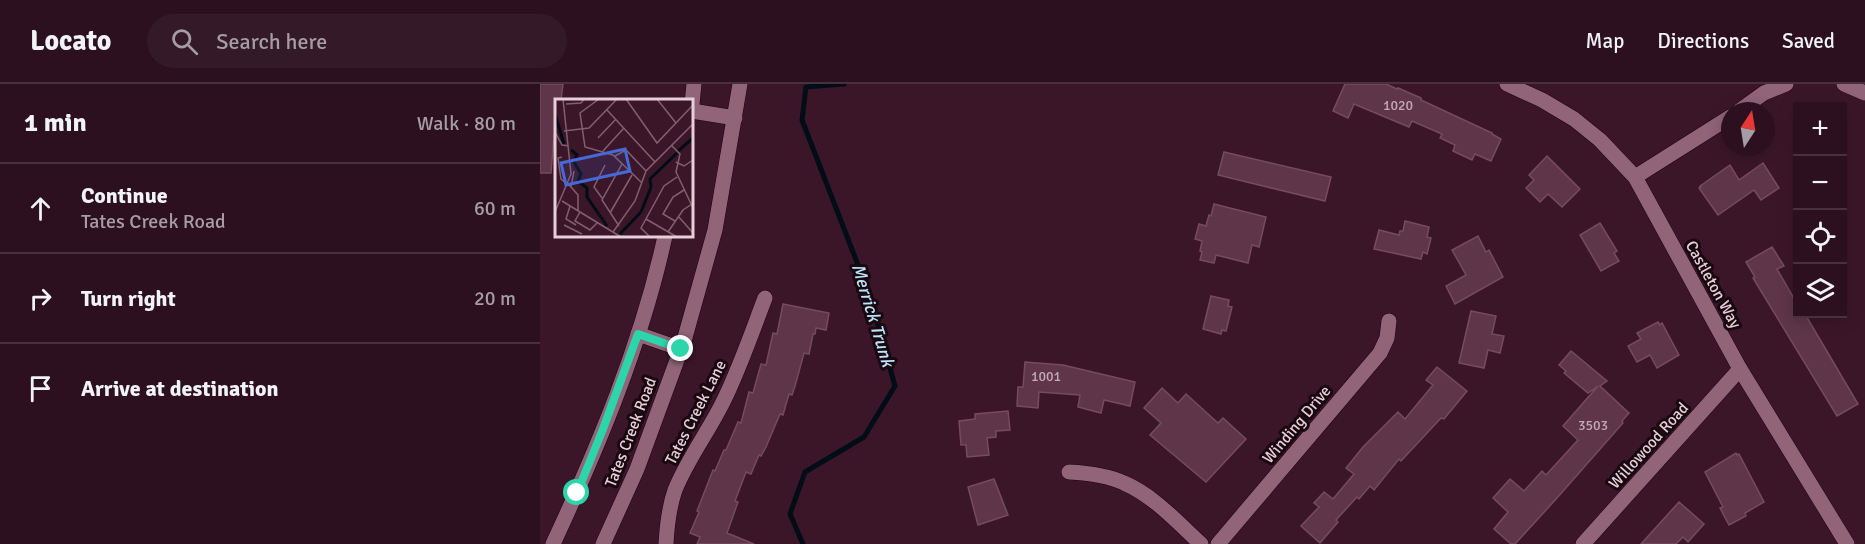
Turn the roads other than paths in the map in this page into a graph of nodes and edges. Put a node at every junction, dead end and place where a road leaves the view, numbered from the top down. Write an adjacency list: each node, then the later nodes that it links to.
1 (694, 84): 7 (street)
2 (740, 84): 10 (street, Tates Creek Road)
3 (1507, 84): 12 (street, Castleton Way)
4 (1786, 84): 8 (street)
5 (1844, 84): 6 (street)
6 (1865, 93)
7 (692, 99)
8 (1752, 102)
9 (693, 111): 10 (street)
10 (735, 118): 17 (street, Tates Creek Road)
11 (1721, 123): 12 (street)
12 (1635, 177): 18 (street, Castleton Way)
13 (666, 237): 16 (street, Tates Creek Road)
14 (765, 298): 22 (street, Tates Creek Lane)
15 (1389, 321): 24 (street, Winding Drive)
16 (638, 334): 17 (street); 20 (street, Tates Creek Road)
17 (681, 349): 21 (street, Tates Creek Road)
18 (1740, 369): 25 (street, Willowood Road); 26 (street, Castleton Way)
19 (1069, 472): 23 (street)
20 (553, 544)
21 (603, 544)
22 (666, 544)
23 (1201, 544)
24 (1218, 544)
25 (1583, 544)
26 (1847, 544)

